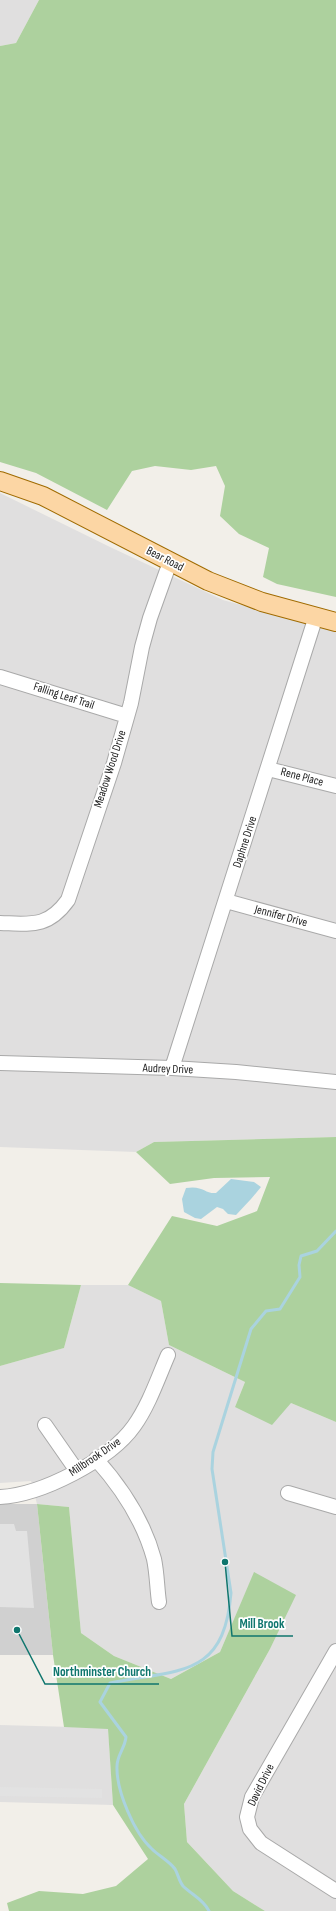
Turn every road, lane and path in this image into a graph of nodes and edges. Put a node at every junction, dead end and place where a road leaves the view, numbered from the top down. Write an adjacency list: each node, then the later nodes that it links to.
1 (0, 481): 2 (main road, Bear Road)
2 (170, 562): 3 (main road, Bear Road); 6 (street, Meadow Wood Drive)
3 (316, 616): 4 (main road, Bear Road); 7 (street, Daphne Drive)
4 (336, 622)
5 (0, 677): 6 (street, Falling Leaf Trail)
6 (127, 716): 10 (street, Meadow Wood Drive)
7 (268, 768): 8 (street, Rene Place); 9 (street, Daphne Drive)
8 (336, 786)
9 (226, 900): 11 (street, Jennifer Drive); 13 (street, Daphne Drive)
10 (0, 923)
11 (336, 930)
12 (0, 1063): 13 (street, Audrey Drive)
13 (172, 1068): 14 (street, Audrey Drive)
14 (336, 1082)
15 (168, 1355): 17 (street, Millbrook Drive)
16 (45, 1425): 18 (street)
17 (96, 1459): 18 (street, Millbrook Drive); 22 (street)
18 (77, 1471): 20 (street, Millbrook Drive)
19 (288, 1493): 21 (street)
20 (0, 1497)
21 (336, 1507)
22 (159, 1602)
23 (336, 1651): 24 (street, David Drive)
24 (336, 1891)

